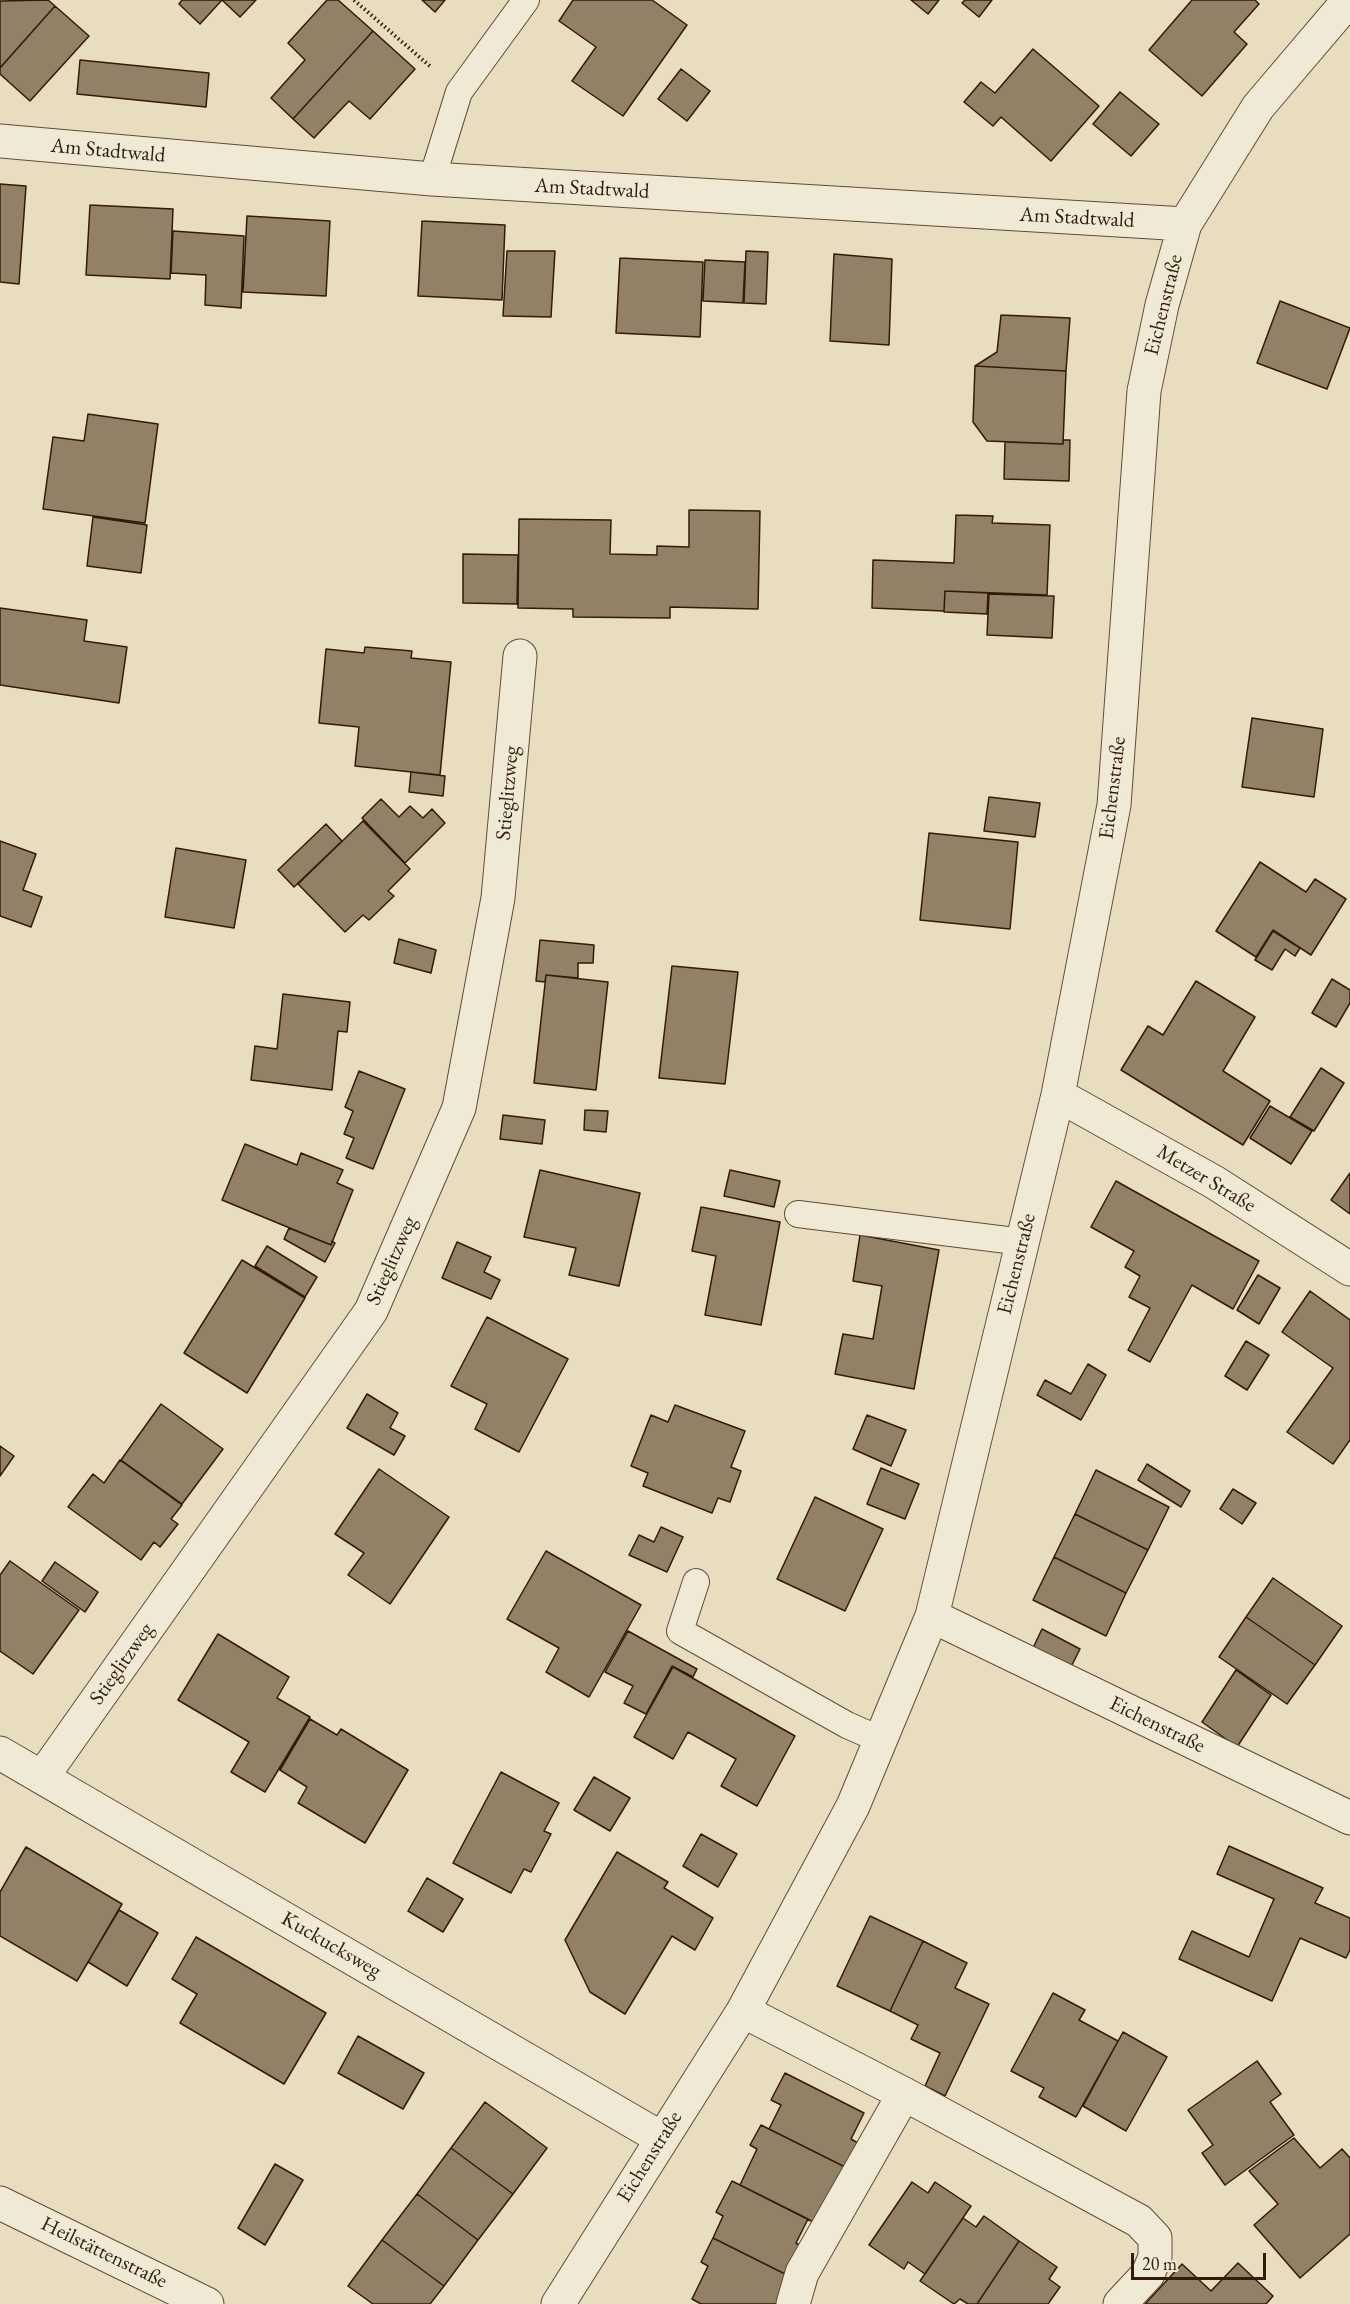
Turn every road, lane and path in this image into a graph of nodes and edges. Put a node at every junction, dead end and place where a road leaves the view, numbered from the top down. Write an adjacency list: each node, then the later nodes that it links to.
1 (354, 0): 4 (path)
2 (526, 0): 4 (lane)
3 (1349, 0): 7 (street, Eichenstraße)
4 (459, 92): 6 (lane)
5 (0, 141): 6 (street, Am Stadtwald)
6 (432, 179): 7 (street, Am Stadtwald)
7 (1185, 224): 9 (street, Eichenstraße)
8 (520, 656): 17 (street, Stieglitzweg)
9 (1058, 1095): 11 (street, Eichenstraße); 12 (street, Metzer Straße)
10 (798, 1214): 11 (lane)
11 (1023, 1242): 14 (street, Eichenstraße)
12 (1350, 1269)
13 (696, 1582): 15 (lane)
14 (932, 1616): 15 (street, Eichenstraße); 18 (street, Eichenstraße)
15 (881, 1740): 19 (street, Eichenstraße)
16 (0, 1753): 17 (street, Kuckucksweg)
17 (43, 1776): 21 (street, Kuckucksweg)
18 (1350, 1818)
19 (743, 2011): 20 (street); 21 (street, Eichenstraße)
20 (904, 2094): 25 (street); 26 (street)
21 (662, 2139): 24 (street, Eichenstraße)
22 (0, 2203): 23 (street, Heilstättenstraße)
23 (207, 2304)
24 (558, 2304)
25 (793, 2304)
26 (1120, 2304)

